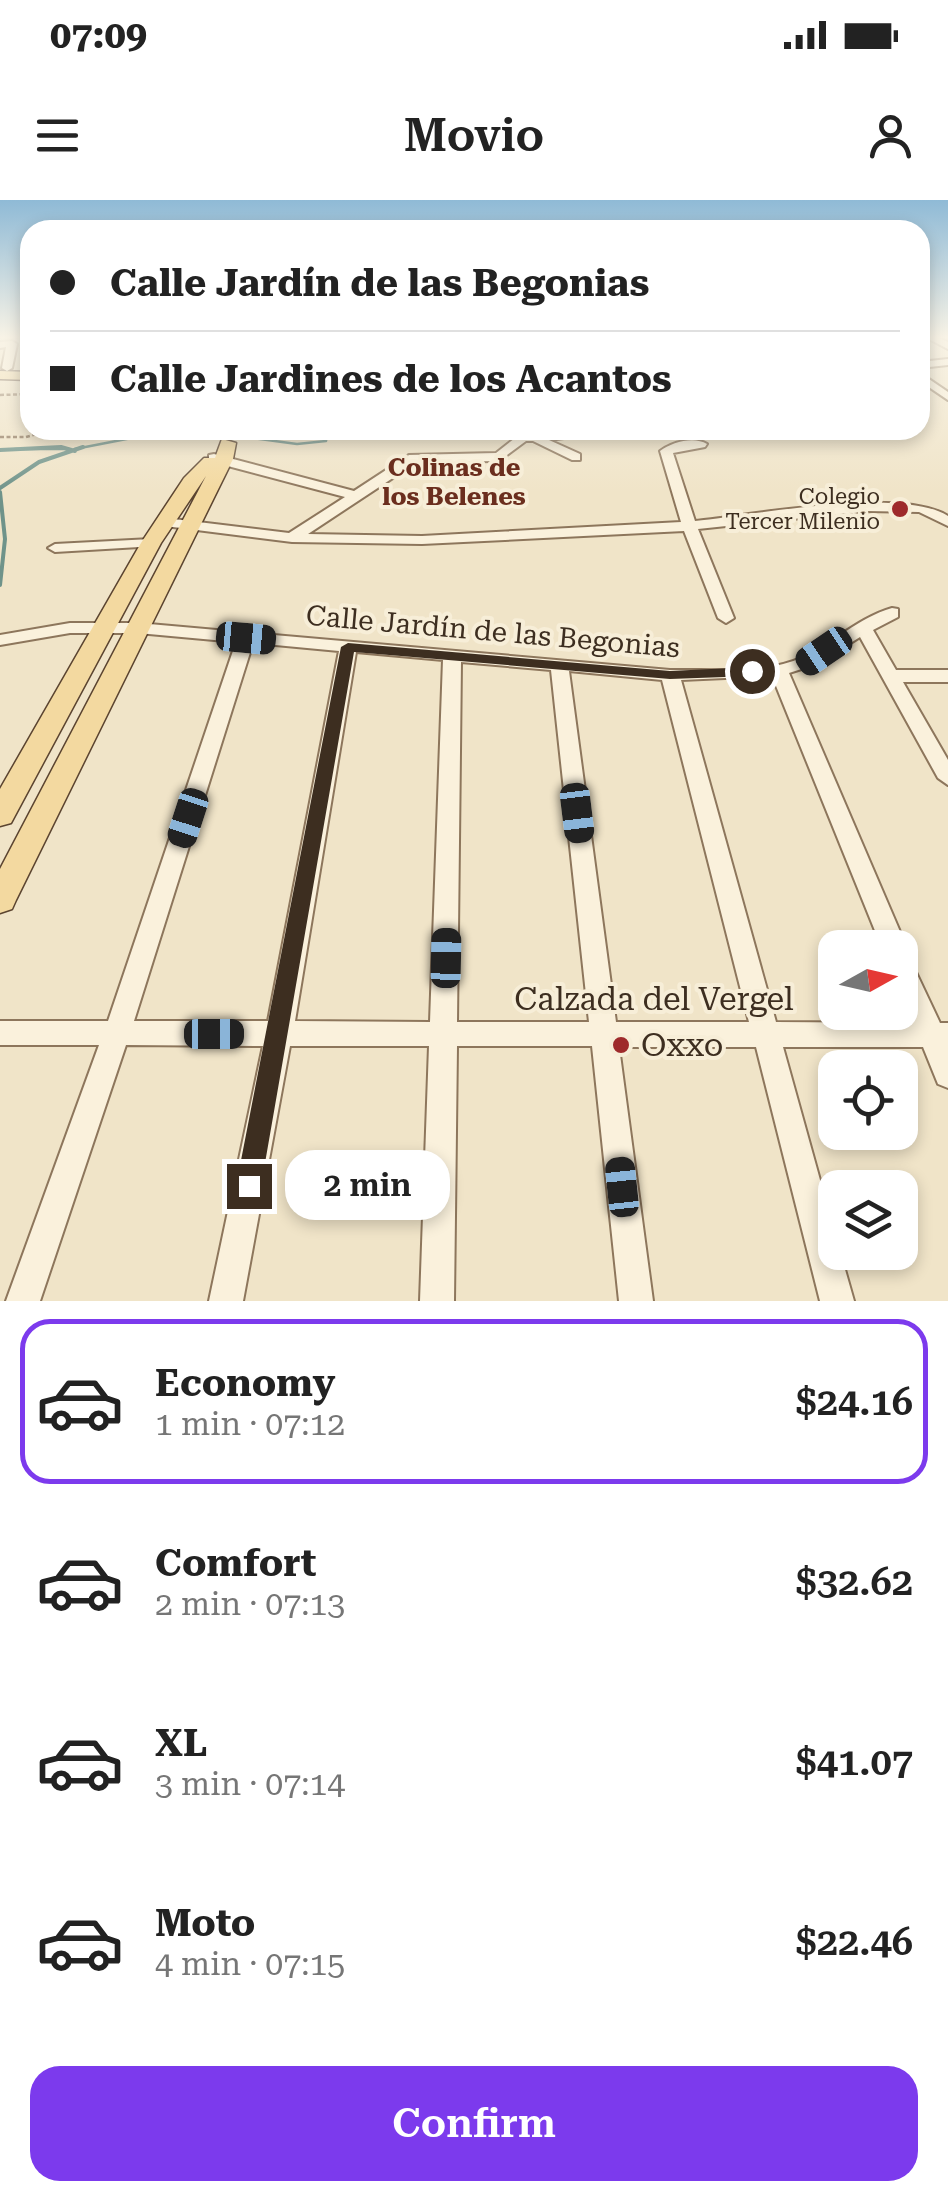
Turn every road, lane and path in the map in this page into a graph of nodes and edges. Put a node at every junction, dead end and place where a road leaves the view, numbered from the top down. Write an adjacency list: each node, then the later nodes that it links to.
1 (526, 440): 6 (street)
2 (540, 440): 5 (street)
3 (701, 444): 10 (street)
4 (225, 447): 6 (street); 7 (main road); 8 (main road)
5 (576, 457)
6 (356, 496): 11 (street)
7 (165, 522): 8 (street); 12 (main road)
8 (189, 522): 11 (street); 18 (main road)
9 (948, 522): 10 (street)
10 (689, 526): 11 (street); 15 (street)
11 (292, 538)
12 (151, 543): 13 (street); 16 (main road)
13 (55, 548)
14 (892, 614): 17 (street, Calle Jardín de las Begonias)
15 (726, 618)
16 (103, 626): 18 (street, Calle Jardín de las Begonias); 19 (street, Calle Jardín de las Begonias); 29 (main road)
17 (862, 626): 24 (street, Calle Jardín de las Begonias); 26 (street)
18 (138, 628): 20 (street, Calle Jardín de las Begonias); 30 (main road)
19 (8, 638)
20 (246, 638): 21 (street, Calle Jardín de las Begonias); 34 (street)
21 (348, 647): 22 (street, Calle Jardín de las Begonias); 35 (street)
22 (452, 656): 23 (street, Calle Jardín de las Begonias); 36 (street)
23 (558, 665): 25 (street, Calle Jardín de las Begonias); 37 (street)
24 (778, 668): 25 (street, Calle Jardín de las Begonias); 31 (street)
25 (670, 675): 38 (street)
26 (891, 676): 27 (street); 28 (street)
27 (948, 676)
28 (948, 778)
29 (0, 815)
30 (0, 900)
31 (887, 930)
32 (918, 994): 39 (street)
33 (0, 1033): 34 (street, Calzada del Vergel)
34 (117, 1033): 35 (street, Calzada del Vergel); 41 (street)
35 (279, 1034): 36 (street, Calzada del Vergel); 42 (street)
36 (444, 1034): 37 (street, Calzada del Vergel); 43 (street)
37 (605, 1034): 38 (street, Calzada del Vergel); 44 (street)
38 (769, 1034): 39 (street, Calzada del Vergel); 45 (street)
39 (940, 1035): 40 (street)
40 (948, 1075)
41 (23, 1301)
42 (226, 1301)
43 (436, 1301)
44 (636, 1301)
45 (837, 1301)

